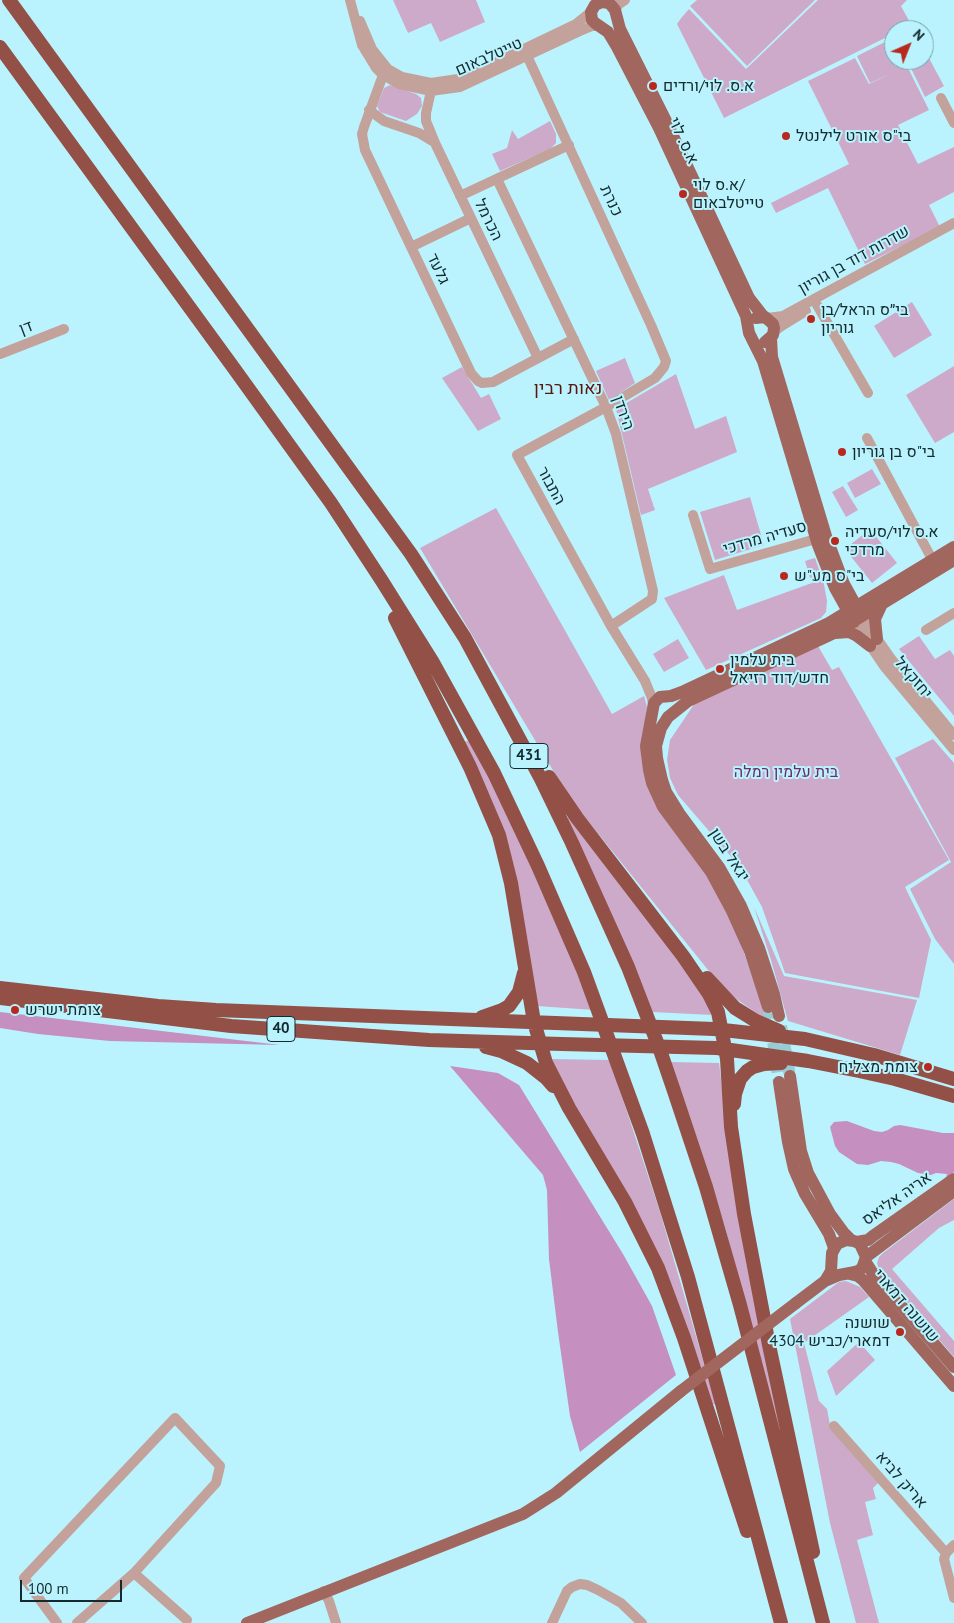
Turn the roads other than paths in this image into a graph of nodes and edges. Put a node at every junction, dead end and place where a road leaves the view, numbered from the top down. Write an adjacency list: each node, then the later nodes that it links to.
1 (9, 0): 51 (highway, 431)
2 (350, 0): 9 (street, טייטלבאום)
3 (625, 0): 5 (street)
4 (592, 7): 5 (main road); 6 (main road); 8 (street, טייטלבאום)
5 (612, 7): 6 (main road); 27 (main road, א.ס. לוי)
6 (600, 26): 8 (street, טייטלבאום); 29 (main road, א.ס. לוי)
7 (0, 47): 39 (highway, 431)
8 (526, 52): 9 (street, טייטלבאום); 10 (street, טייטלבאום); 19 (street, כנרת)
9 (385, 72): 10 (street, טייטלבאום); 12 (street)
10 (431, 91): 13 (street, הכרמל)
11 (941, 98): 15 (street)
12 (370, 110): 14 (street); 17 (street)
13 (426, 113): 16 (street); 18 (street, הכרמל)
14 (384, 121): 16 (street); 17 (street)
15 (954, 123)
16 (404, 127): 18 (street)
17 (362, 134): 25 (street, גלעד)
18 (435, 143): 21 (street, הכרמל)
19 (569, 145): 20 (street); 34 (street, כנרת)
20 (497, 179): 21 (street); 31 (street, הירדן)
21 (460, 196): 22 (street, הכרמל)
22 (471, 218): 25 (street); 33 (street, הכרמל)
23 (954, 223): 27 (street, שדרות דוד בן גוריון)
24 (954, 231): 26 (street, שדרות דוד בן גוריון)
25 (411, 248): 33 (street, גלעד)
26 (817, 305): 30 (street, שדרות דוד בן גוריון); 35 (street)
27 (765, 317): 29 (main road); 30 (main road)
28 (64, 330): 32 (street, דן)
29 (750, 333): 30 (main road); 40 (main road, א.ס. לוי)
30 (772, 335): 40 (main road, א.ס. לוי)
31 (574, 339): 33 (street, גלעד); 36 (street, הירדן)
32 (0, 354)
33 (538, 358)
34 (664, 367): 36 (street, התבור)
35 (868, 394)
36 (606, 407): 48 (street, הירדן); 48 (street, התבור)
37 (866, 438): 42 (street)
38 (693, 514): 40 (street, סעדיה מרדכי)
39 (345, 525): 60 (highway); 101 (highway, 431)
40 (821, 538): 44 (main road, א.ס. לוי)
41 (954, 547): 42 (main road)
42 (933, 560): 45 (main road)
43 (954, 560): 45 (main road)
44 (838, 582): 45 (main road); 47 (main road, א.ס. לוי); 49 (main road)
45 (880, 599): 47 (main road); 52 (main road)
46 (954, 613): 50 (street)
47 (855, 615): 49 (main road); 52 (street, יחזקאל)
48 (611, 626): 53 (street, התבור)
49 (830, 629): 52 (main road); 54 (main road); 56 (main road)
50 (926, 630)
51 (465, 638): 59 (highway); 102 (highway, 431)
52 (873, 642): 57 (street, יחזקאל); 58 (street, יחזקאל)
53 (645, 681): 54 (street, התבור); 55 (street, התבור)
54 (665, 697): 55 (main road); 56 (main road)
55 (654, 708): 56 (main road); 63 (main road, יגאל בשן)
56 (670, 715): 64 (main road, יגאל בשן)
57 (954, 734)
58 (954, 750)
59 (647, 909): 67 (highway); 68 (highway)
60 (519, 933): 65 (highway); 66 (highway)
61 (0, 988): 65 (highway, 40)
62 (0, 998): 69 (highway, 40)
63 (768, 1007)
64 (779, 1016)
65 (469, 1021): 66 (highway, 40)
66 (534, 1022): 67 (highway, 40, bridge); 70 (highway)
67 (718, 1029): 68 (highway, 40); 71 (highway)
68 (794, 1037): 73 (highway, 40)
69 (429, 1040): 70 (highway, 40); 75 (highway)
70 (540, 1044): 71 (highway, 40, bridge); 75 (highway)
71 (721, 1049): 72 (highway, 40); 76 (highway)
72 (808, 1061): 74 (highway, 40); 76 (highway)
73 (954, 1079)
74 (954, 1096)
75 (569, 1108): 100 (highway)
76 (730, 1127): 103 (highway)
77 (954, 1179): 79 (main road, אריה אליאס)
78 (954, 1191): 81 (main road, אריה אליאס)
79 (854, 1241): 80 (main road); 80 (main road); 81 (main road)
80 (834, 1248): 82 (main road)
81 (866, 1259): 83 (main road); 85 (main road, שושנה דמארי)
82 (832, 1262): 83 (main road); 84 (main road)
83 (849, 1274): 84 (main road); 86 (main road, שושנה דמארי)
84 (825, 1281): 91 (main road, bridge)
85 (954, 1367)
86 (954, 1386)
87 (834, 1426): 89 (street, אריק לביא)
88 (954, 1545): 89 (street)
89 (946, 1553): 92 (street)
90 (134, 1573): 93 (street); 94 (street); 95 (street)
91 (324, 1591): 96 (main road); 97 (street)
92 (954, 1598)
93 (187, 1620)
94 (57, 1623)
95 (77, 1623)
96 (247, 1623)
97 (336, 1623)
98 (552, 1623): 99 (street)
99 (642, 1623)
100 (777, 1623)
101 (781, 1623)
102 (823, 1623)
103 (829, 1623)

